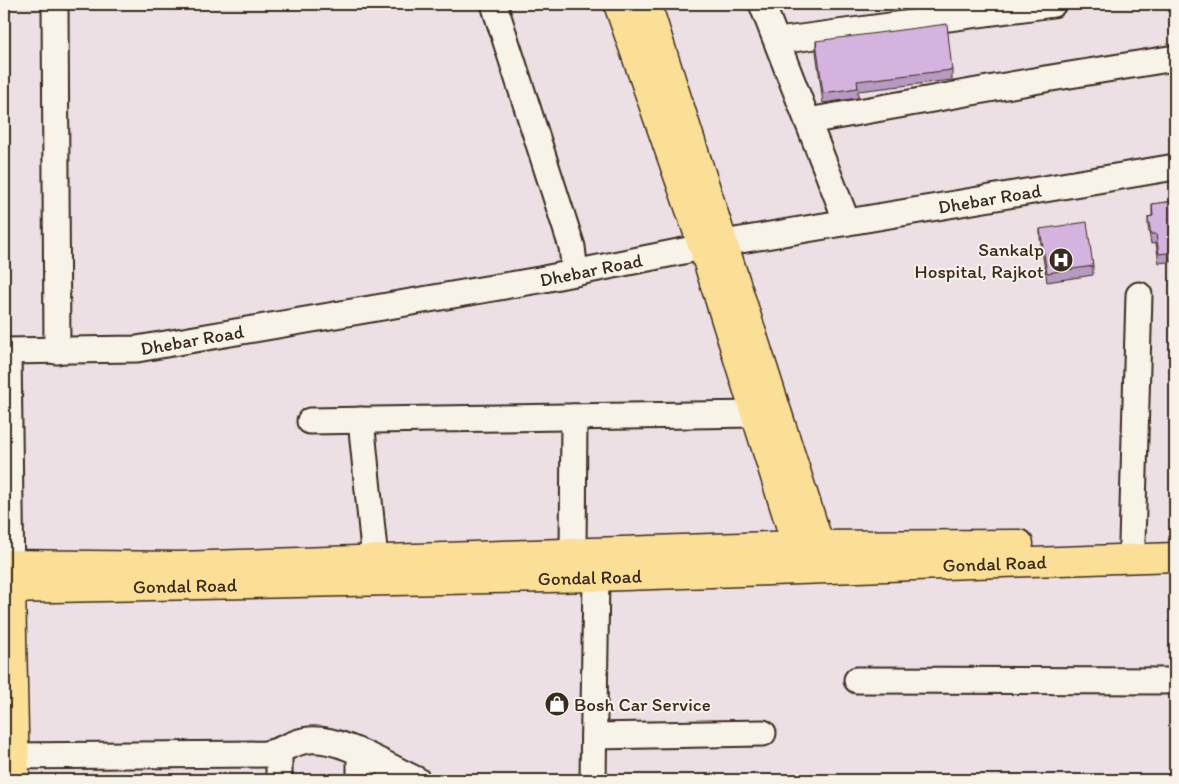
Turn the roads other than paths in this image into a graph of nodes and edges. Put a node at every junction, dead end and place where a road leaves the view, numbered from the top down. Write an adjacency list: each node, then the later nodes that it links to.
1 (54, 4): 16 (street)
2 (494, 4): 13 (street)
3 (618, 4): 12 (main road)
4 (647, 4): 12 (main road)
5 (762, 4): 7 (street)
6 (1053, 4): 7 (street)
7 (778, 41): 9 (street)
8 (1175, 58): 9 (street)
9 (808, 122): 11 (street)
10 (1175, 167): 11 (street, Dhebar Road)
11 (847, 222): 12 (street, Dhebar Road)
12 (713, 245): 13 (street, Dhebar Road); 17 (main road); 24 (main road)
13 (575, 273): 16 (street, Dhebar Road)
14 (1138, 295): 22 (street)
15 (6, 351): 16 (street, Dhebar Road); 28 (street)
16 (57, 351)
17 (755, 414): 18 (street); 24 (main road)
18 (574, 417): 19 (street); 23 (street)
19 (361, 420): 20 (street); 26 (street)
20 (310, 421)
21 (1175, 540): 22 (main road, Gondal Road)
22 (1132, 543): 24 (main road, Gondal Road)
23 (573, 554): 26 (main road, Gondal Road); 27 (main road, Gondal Road)
24 (812, 557): 25 (main road, Gondal Road); 27 (main road, Gondal Road)
25 (1175, 557)
26 (375, 560): 28 (main road, Gondal Road)
27 (598, 564): 28 (main road, Gondal Road); 32 (street)
28 (7, 576): 35 (main road)
29 (857, 680): 30 (street)
30 (1175, 681)
31 (763, 733): 32 (street)
32 (594, 736): 39 (street)
33 (279, 752): 34 (street); 35 (street); 36 (street)
34 (360, 754): 37 (street); 38 (street)
35 (11, 764)
36 (279, 780)
37 (360, 780)
38 (417, 780)
39 (593, 780)

